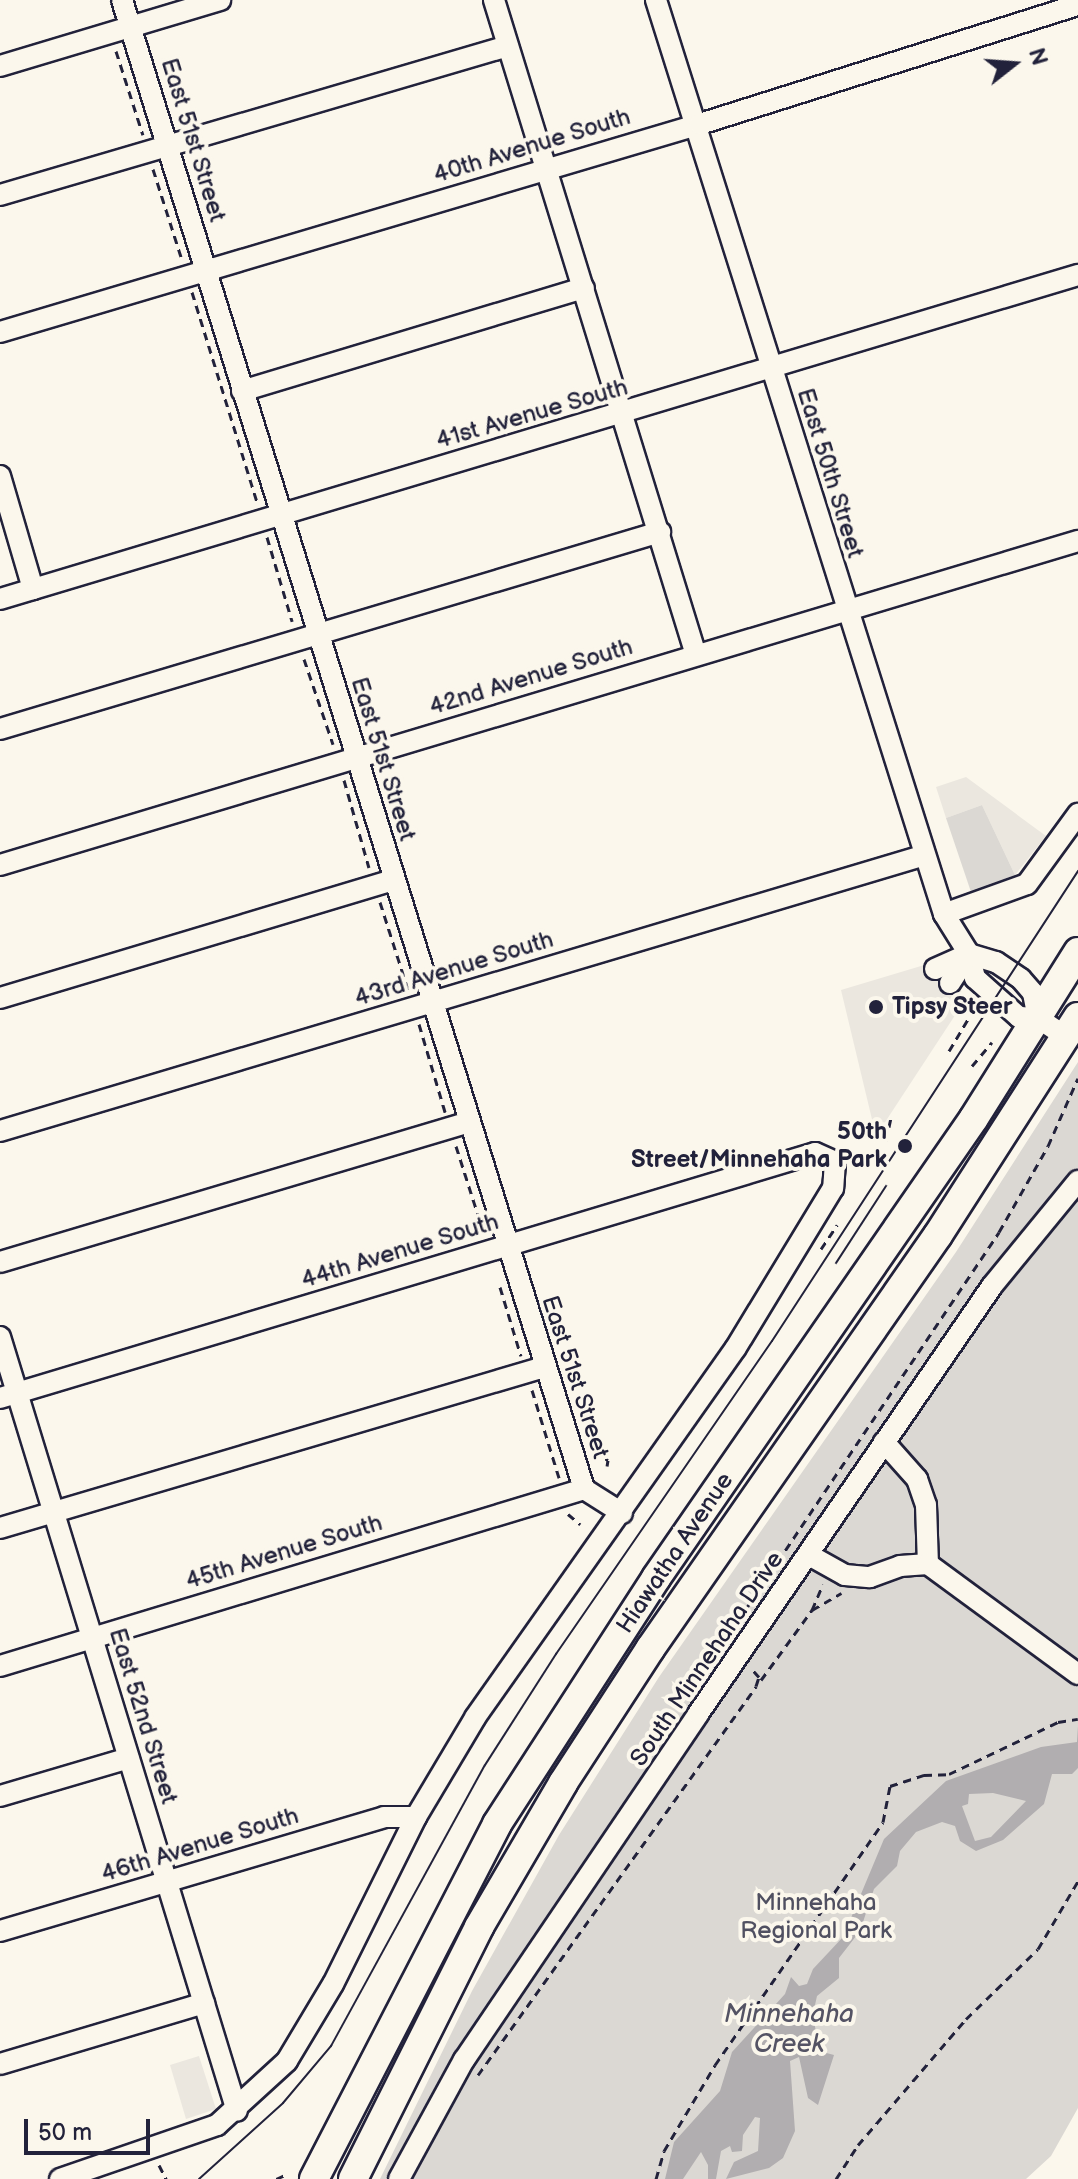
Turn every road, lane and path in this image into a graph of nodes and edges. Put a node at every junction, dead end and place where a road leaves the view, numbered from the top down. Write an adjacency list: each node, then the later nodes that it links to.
1 (122, 0): 6 (street, East 51st Street)
2 (220, 0): 6 (street)
3 (494, 0): 7 (street)
4 (656, 0): 9 (street, East 50th Street)
5 (1078, 5): 9 (street, 40th Avenue South)
6 (131, 27): 8 (street); 10 (street, East 51st Street)
7 (508, 46): 10 (street); 11 (street)
8 (0, 66)
9 (695, 124): 11 (street, 40th Avenue South); 18 (street, East 50th Street)
10 (167, 146): 12 (street); 13 (street, East 51st Street)
11 (546, 169): 13 (street, 40th Avenue South); 15 (street)
12 (0, 195)
13 (205, 270): 17 (street, 40th Avenue South); 19 (street, East 51st Street)
14 (1078, 275): 18 (street, 41st Avenue South)
15 (584, 288): 19 (street); 20 (street)
16 (193, 289): 22 (path)
17 (0, 332)
18 (771, 371): 20 (street, 41st Avenue South); 28 (street, East 50th Street)
19 (242, 391): 23 (street, East 51st Street)
20 (624, 415): 23 (street, 41st Avenue South); 24 (street)
21 (0, 476): 26 (street)
22 (260, 504)
23 (280, 514): 26 (street, 41st Avenue South); 29 (street, East 51st Street)
24 (660, 532): 29 (street); 30 (street)
25 (1078, 541): 28 (street, 42nd Avenue South)
26 (33, 589): 27 (street, 41st Avenue South)
27 (0, 599)
28 (845, 610): 30 (street, 42nd Avenue South); 34 (street, East 50th Street)
29 (317, 634): 31 (street); 32 (street, East 51st Street)
30 (696, 655): 32 (street, 42nd Avenue South)
31 (0, 729)
32 (355, 757): 35 (street, 42nd Avenue South); 36 (street, East 51st Street)
33 (1078, 814): 37 (street)
34 (922, 856): 37 (street, East 50th Street); 42 (street, 43rd Avenue South)
35 (0, 865)
36 (393, 880): 41 (street); 42 (street, East 51st Street)
37 (944, 914): 39 (street, East 50th Street)
38 (1078, 952): 44 (highway, Hiawatha Avenue)
39 (969, 954): 40 (street); 44 (street); 44 (street, East 50th Street)
40 (942, 976)
41 (0, 998)
42 (432, 1002): 50 (street, East 51st Street); 51 (street, 43rd Avenue South)
43 (978, 1005): 47 (path)
44 (1038, 1018): 45 (street, East 50th Street); 90 (highway, Hiawatha Avenue)
45 (1072, 1027): 91 (highway, Hiawatha Avenue)
46 (992, 1042): 48 (path)
47 (949, 1051)
48 (972, 1066)
49 (891, 1118): 52 (path)
50 (469, 1122): 55 (street, East 51st Street); 57 (street)
51 (0, 1131)
52 (886, 1141)
53 (1078, 1181): 61 (street, South Minnehaha Drive)
54 (837, 1225): 56 (path)
55 (507, 1247): 59 (street, East 51st Street); 60 (street, 44th Avenue South); 65 (street, 44th Avenue South)
56 (821, 1249)
57 (0, 1262)
58 (0, 1337): 60 (street, East 52nd Street)
59 (544, 1367): 62 (street, East 51st Street); 64 (street)
60 (8, 1396): 64 (street, East 52nd Street)
61 (884, 1442): 68 (street, South Minnehaha Drive); 69 (street)
62 (584, 1489): 65 (street, East 51st Street); 73 (street, 45th Avenue South)
63 (564, 1509): 66 (path)
64 (53, 1512): 67 (street); 73 (street, East 52nd Street)
65 (622, 1513): 80 (street)
66 (580, 1524)
67 (0, 1528)
68 (809, 1555): 70 (street); 92 (street, South Minnehaha Drive)
69 (928, 1564): 71 (street); 75 (street)
70 (831, 1567): 71 (street); 72 (path)
71 (864, 1577): 72 (path)
72 (812, 1610): 76 (path)
73 (92, 1639): 74 (street, 45th Avenue South); 78 (street, East 52nd Street)
74 (0, 1666)
75 (1078, 1674)
76 (756, 1686)
77 (1078, 1719): 93 (path)
78 (129, 1758): 79 (street); 81 (street, East 52nd Street)
79 (0, 1796)
80 (416, 1817): 81 (street, 46th Avenue South); 86 (street)
81 (168, 1881): 83 (street, 46th Avenue South); 84 (street, East 52nd Street)
82 (1078, 1881): 94 (path)
83 (0, 1931)
84 (204, 2003): 85 (street); 86 (street, East 52nd Street)
85 (0, 2064)
86 (237, 2111): 87 (street)
87 (60, 2179)
88 (276, 2179): 89 (path)
89 (284, 2179)
90 (314, 2179)
91 (353, 2179)
92 (399, 2179)
93 (656, 2179)
94 (836, 2179)

